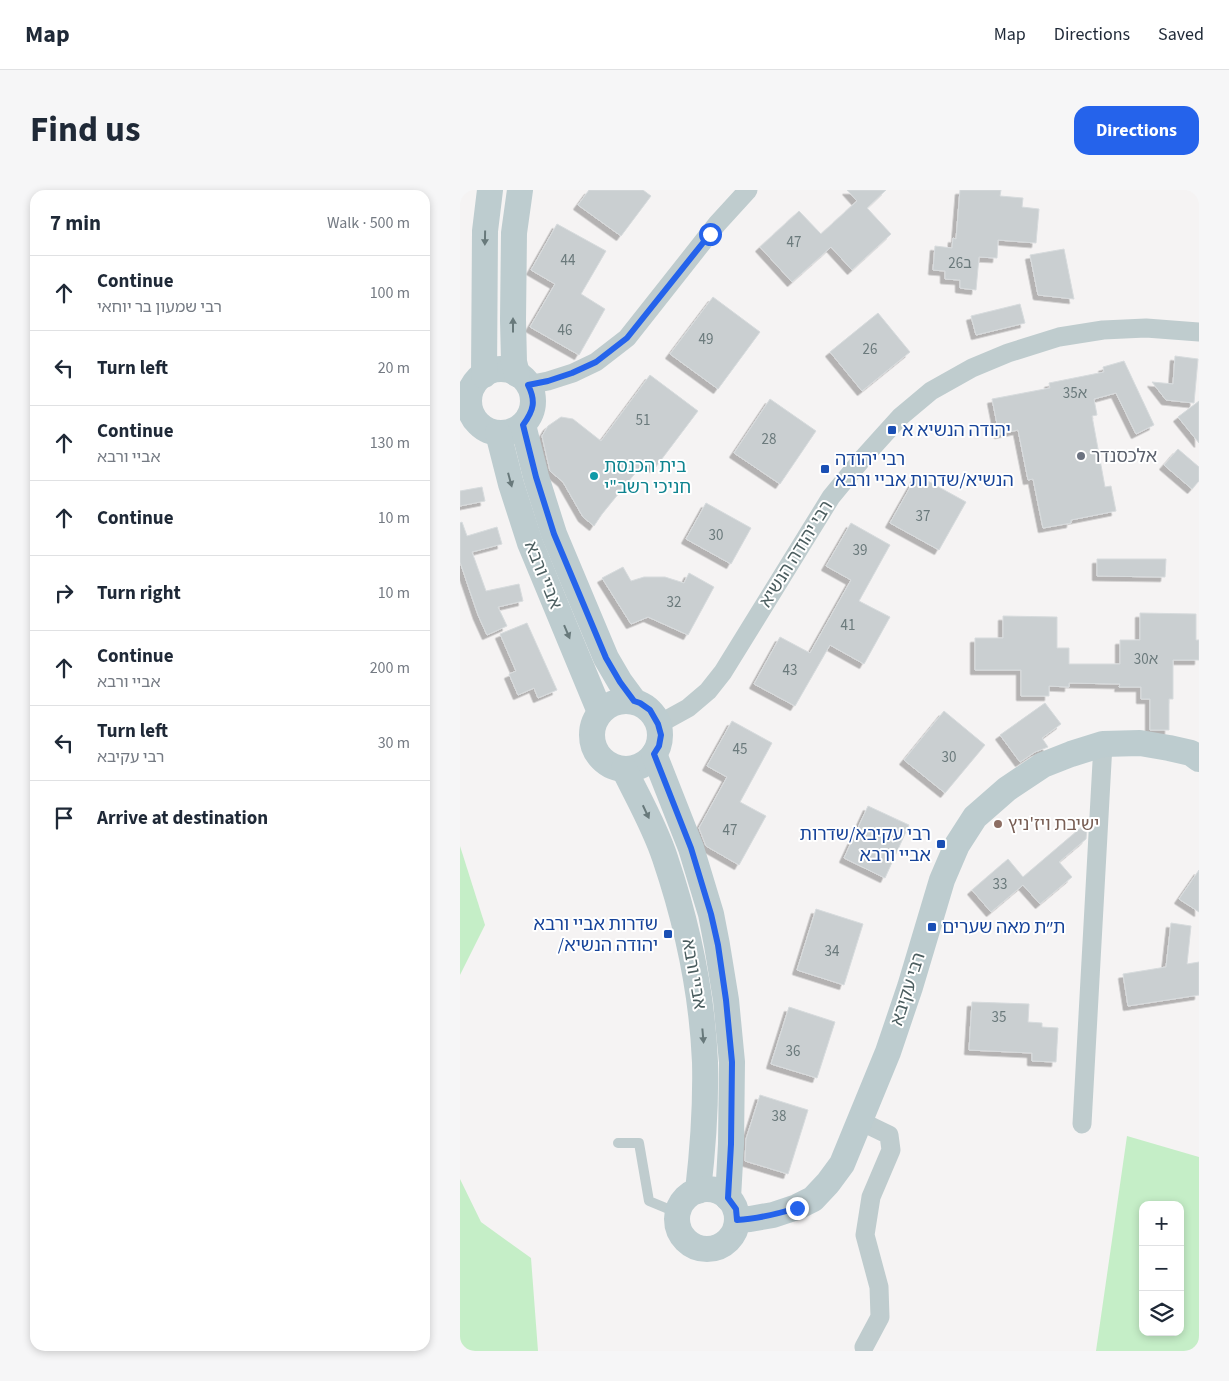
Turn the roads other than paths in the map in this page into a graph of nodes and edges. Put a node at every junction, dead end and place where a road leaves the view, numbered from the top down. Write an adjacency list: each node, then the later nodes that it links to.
1 (490, 190): 5 (street, one-way to 5)
2 (520, 190): 6 (street, one-way to 2)
3 (748, 190): 6 (street)
4 (1199, 332): 11 (street, רבי יהודה הנשיא)
5 (484, 374): 6 (street); 8 (street)
6 (523, 379): 7 (street)
7 (523, 425): 8 (street); 9 (street, אביי ורבא)
8 (498, 433): 10 (street, אביי ורבא, one-way to 10)
9 (634, 701): 10 (street); 11 (street)
10 (600, 712): 15 (street)
11 (658, 724): 13 (street)
12 (1104, 744): 14 (street, רבי עקיבא); 16 (street, רבי עקיבא); 17 (street)
13 (654, 754): 15 (street); 20 (street, אביי ורבא)
14 (1199, 759)
15 (624, 769): 19 (street, אביי ורבא, one-way to 19)
16 (860, 1121): 20 (street, רבי עקיבא); 22 (street)
17 (1082, 1124)
18 (618, 1143): 21 (lane)
19 (698, 1191): 20 (street); 21 (street)
20 (732, 1209): 21 (street)
21 (678, 1213)
22 (864, 1347)

